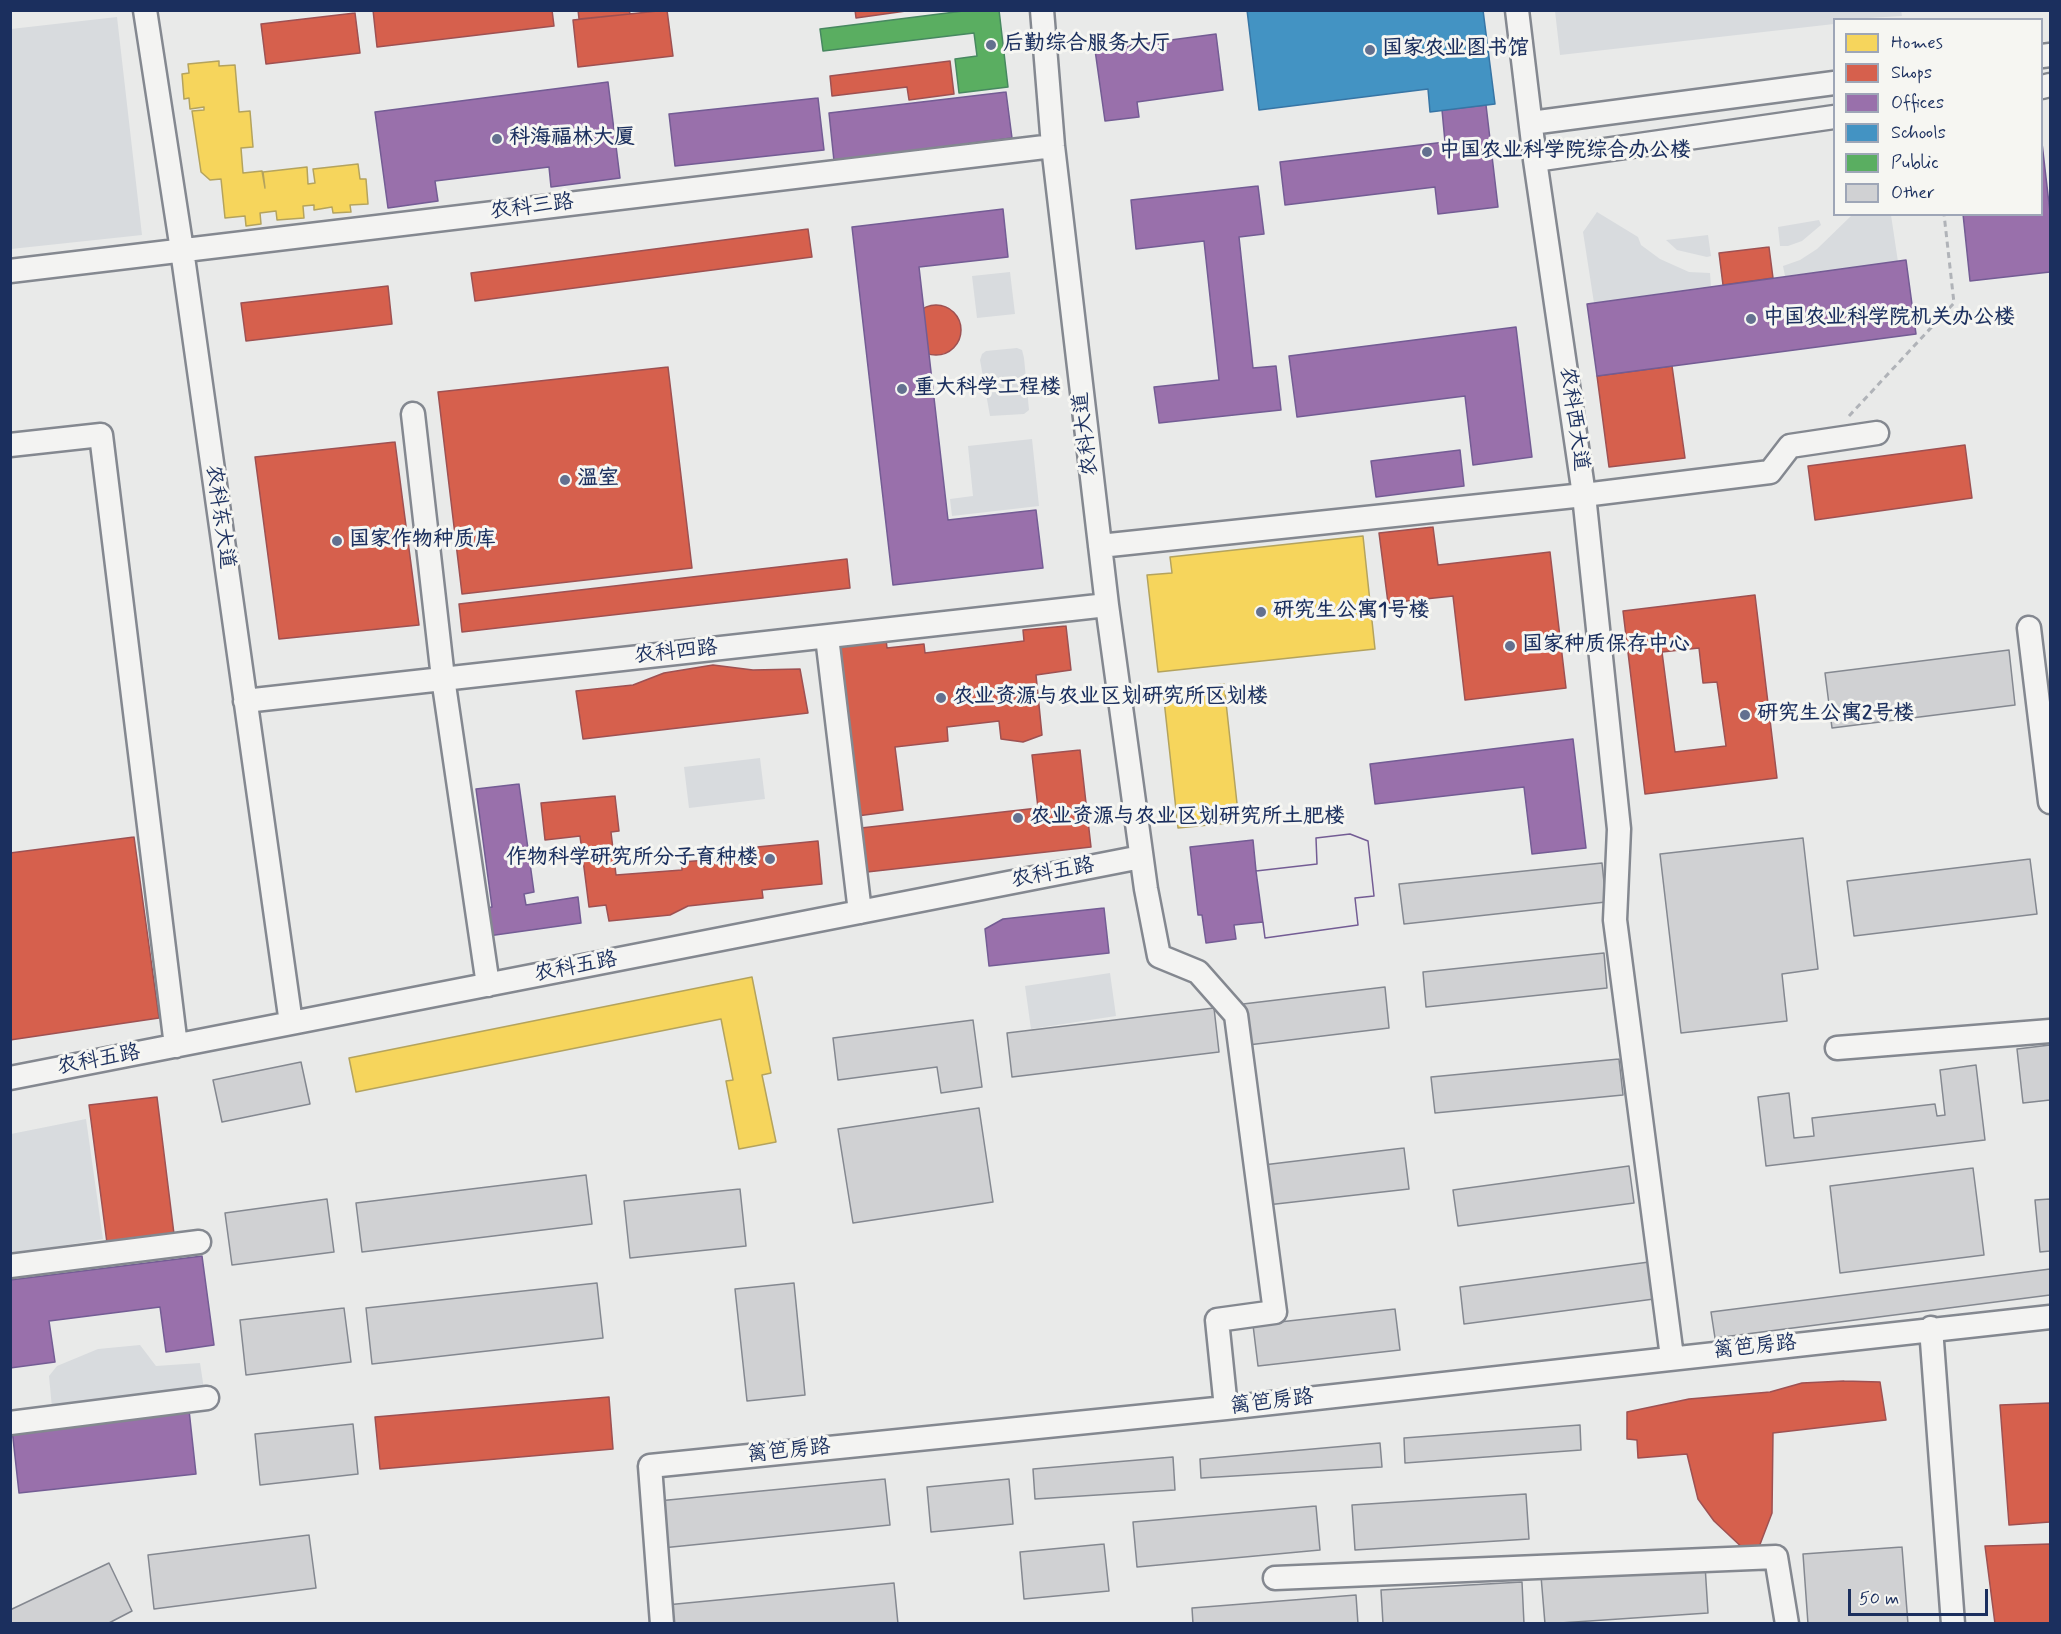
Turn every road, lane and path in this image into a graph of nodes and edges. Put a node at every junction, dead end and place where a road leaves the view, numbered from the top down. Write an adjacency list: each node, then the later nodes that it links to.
1 (145, 10): 10 (street, 农科东大道)
2 (1042, 10): 7 (street, 农科大道)
3 (1516, 10): 6 (street, 农科西大道)
4 (1833, 83): 6 (street)
5 (1833, 117): 8 (street)
6 (1531, 123): 8 (street, 农科西大道)
7 (1053, 146): 10 (street, 农科三路); 17 (street, 农科大道)
8 (1535, 160): 16 (street, 农科西大道)
9 (1944, 216): 14 (path)
10 (182, 250): 11 (street, 农科三路); 22 (street, 农科东大道)
11 (10, 270)
12 (413, 414): 21 (street)
13 (1877, 433): 14 (street)
14 (1825, 441): 16 (street)
15 (10, 445): 30 (street)
16 (1584, 495): 17 (street); 37 (street, 农科西大道)
17 (1100, 546): 18 (street, 农科大道)
18 (1107, 605): 20 (street, 农科四路); 25 (street, 农科大道)
19 (2029, 628): 23 (street)
20 (827, 637): 21 (street, 农科四路); 26 (street)
21 (443, 678): 22 (street, 农科四路); 27 (street)
22 (245, 701): 28 (street, 农科东大道)
23 (2046, 729): 24 (street)
24 (2050, 802)
25 (1141, 857): 26 (street, 农科五路); 39 (street, 农科大道)
26 (860, 912): 27 (street, 农科五路)
27 (488, 985): 28 (street, 农科五路)
28 (291, 1023): 30 (street, 农科五路)
29 (2050, 1031): 31 (street)
30 (176, 1046): 32 (street, 农科五路)
31 (1837, 1048)
32 (10, 1078)
33 (199, 1242): 34 (street)
34 (10, 1266)
35 (2050, 1317): 36 (street, 篱笆房路)
36 (1931, 1328): 37 (street, 篱笆房路); 44 (street)
37 (1672, 1357): 39 (street, 篱笆房路)
38 (207, 1398): 40 (street)
39 (1226, 1408): 42 (street, 篱笆房路)
40 (10, 1423)
41 (1275, 1578): 43 (street)
42 (663, 1623)
43 (1787, 1623)
44 (1953, 1623)

